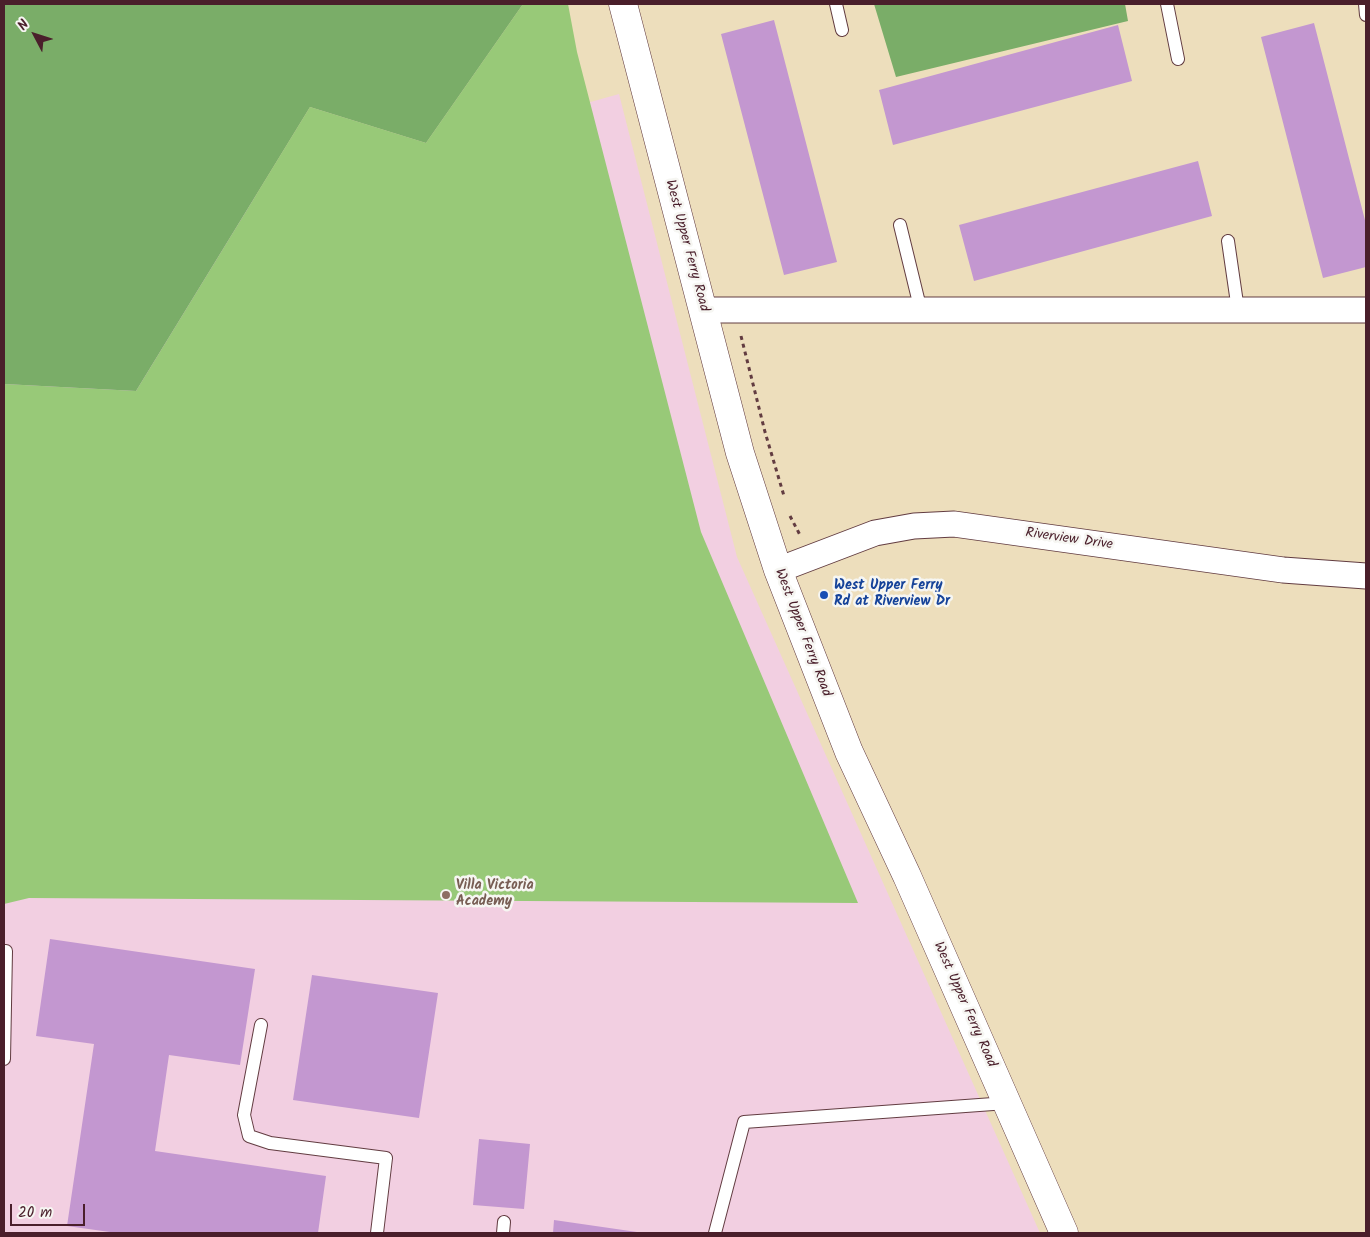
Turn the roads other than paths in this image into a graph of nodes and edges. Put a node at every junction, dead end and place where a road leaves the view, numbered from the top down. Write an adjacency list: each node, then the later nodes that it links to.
1 (623, 4): 10 (main road, West Upper Ferry Road)
2 (836, 4): 6 (lane)
3 (1167, 4): 7 (lane)
4 (1365, 4): 5 (lane)
5 (1366, 15)
6 (842, 30)
7 (1178, 59)
8 (900, 225): 13 (lane)
9 (1228, 241): 11 (lane)
10 (712, 310): 13 (street); 14 (main road, West Upper Ferry Road)
11 (1238, 310): 12 (street); 13 (street)
12 (1366, 310)
13 (921, 311)
14 (778, 570): 15 (street, Riverview Drive); 19 (main road, West Upper Ferry Road)
15 (1366, 576)
16 (4, 952): 18 (lane)
17 (261, 1025): 20 (lane)
18 (4, 1059)
19 (1007, 1103): 21 (lane); 22 (main road, West Upper Ferry Road)
20 (377, 1233)
21 (715, 1233)
22 (1064, 1233)

